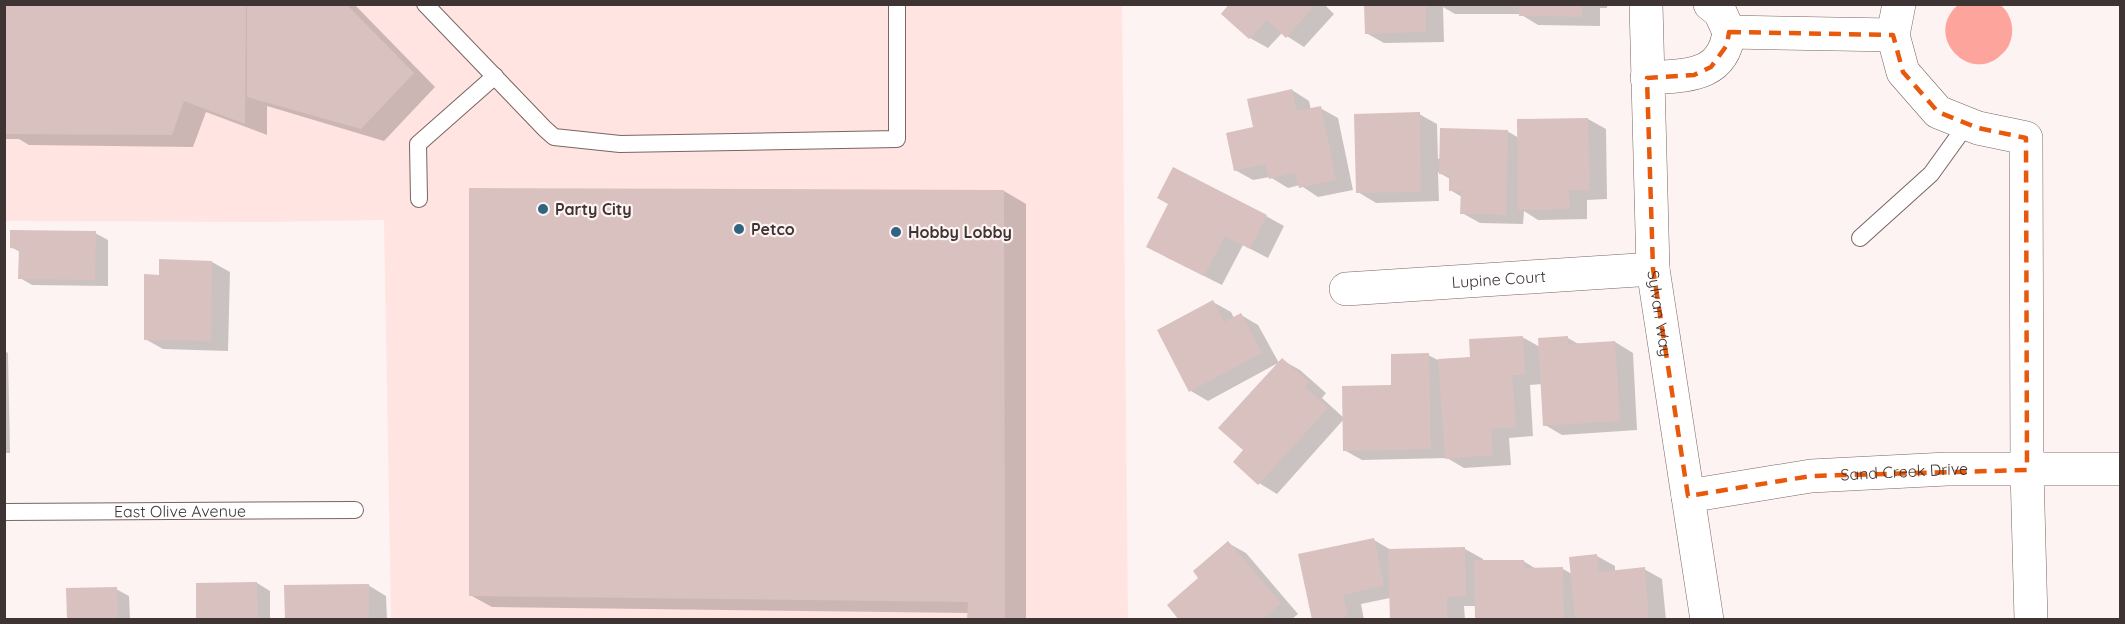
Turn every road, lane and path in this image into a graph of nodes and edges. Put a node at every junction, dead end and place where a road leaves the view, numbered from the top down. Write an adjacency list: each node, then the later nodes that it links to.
1 (425, 4): 7 (lane)
2 (897, 4): 7 (lane)
3 (1646, 4): 8 (street, Sylvan Way)
4 (1710, 4): 6 (street)
5 (1896, 20): 6 (street); 9 (street)
6 (1729, 32): 8 (street)
7 (495, 76): 10 (lane)
8 (1647, 78): 12 (street, Sylvan Way)
9 (1967, 124): 11 (lane); 15 (street)
10 (419, 199)
11 (1860, 238)
12 (1653, 269): 13 (street, Lupine Court); 16 (street, Sylvan Way)
13 (1346, 289)
14 (2121, 469): 15 (street, Sand Creek Drive)
15 (2027, 470): 16 (street, Sand Creek Drive); 20 (street)
16 (1688, 496): 19 (street, Sylvan Way)
17 (355, 510): 18 (lane, East Olive Avenue)
18 (4, 512)
19 (1707, 620)
20 (2031, 620)

